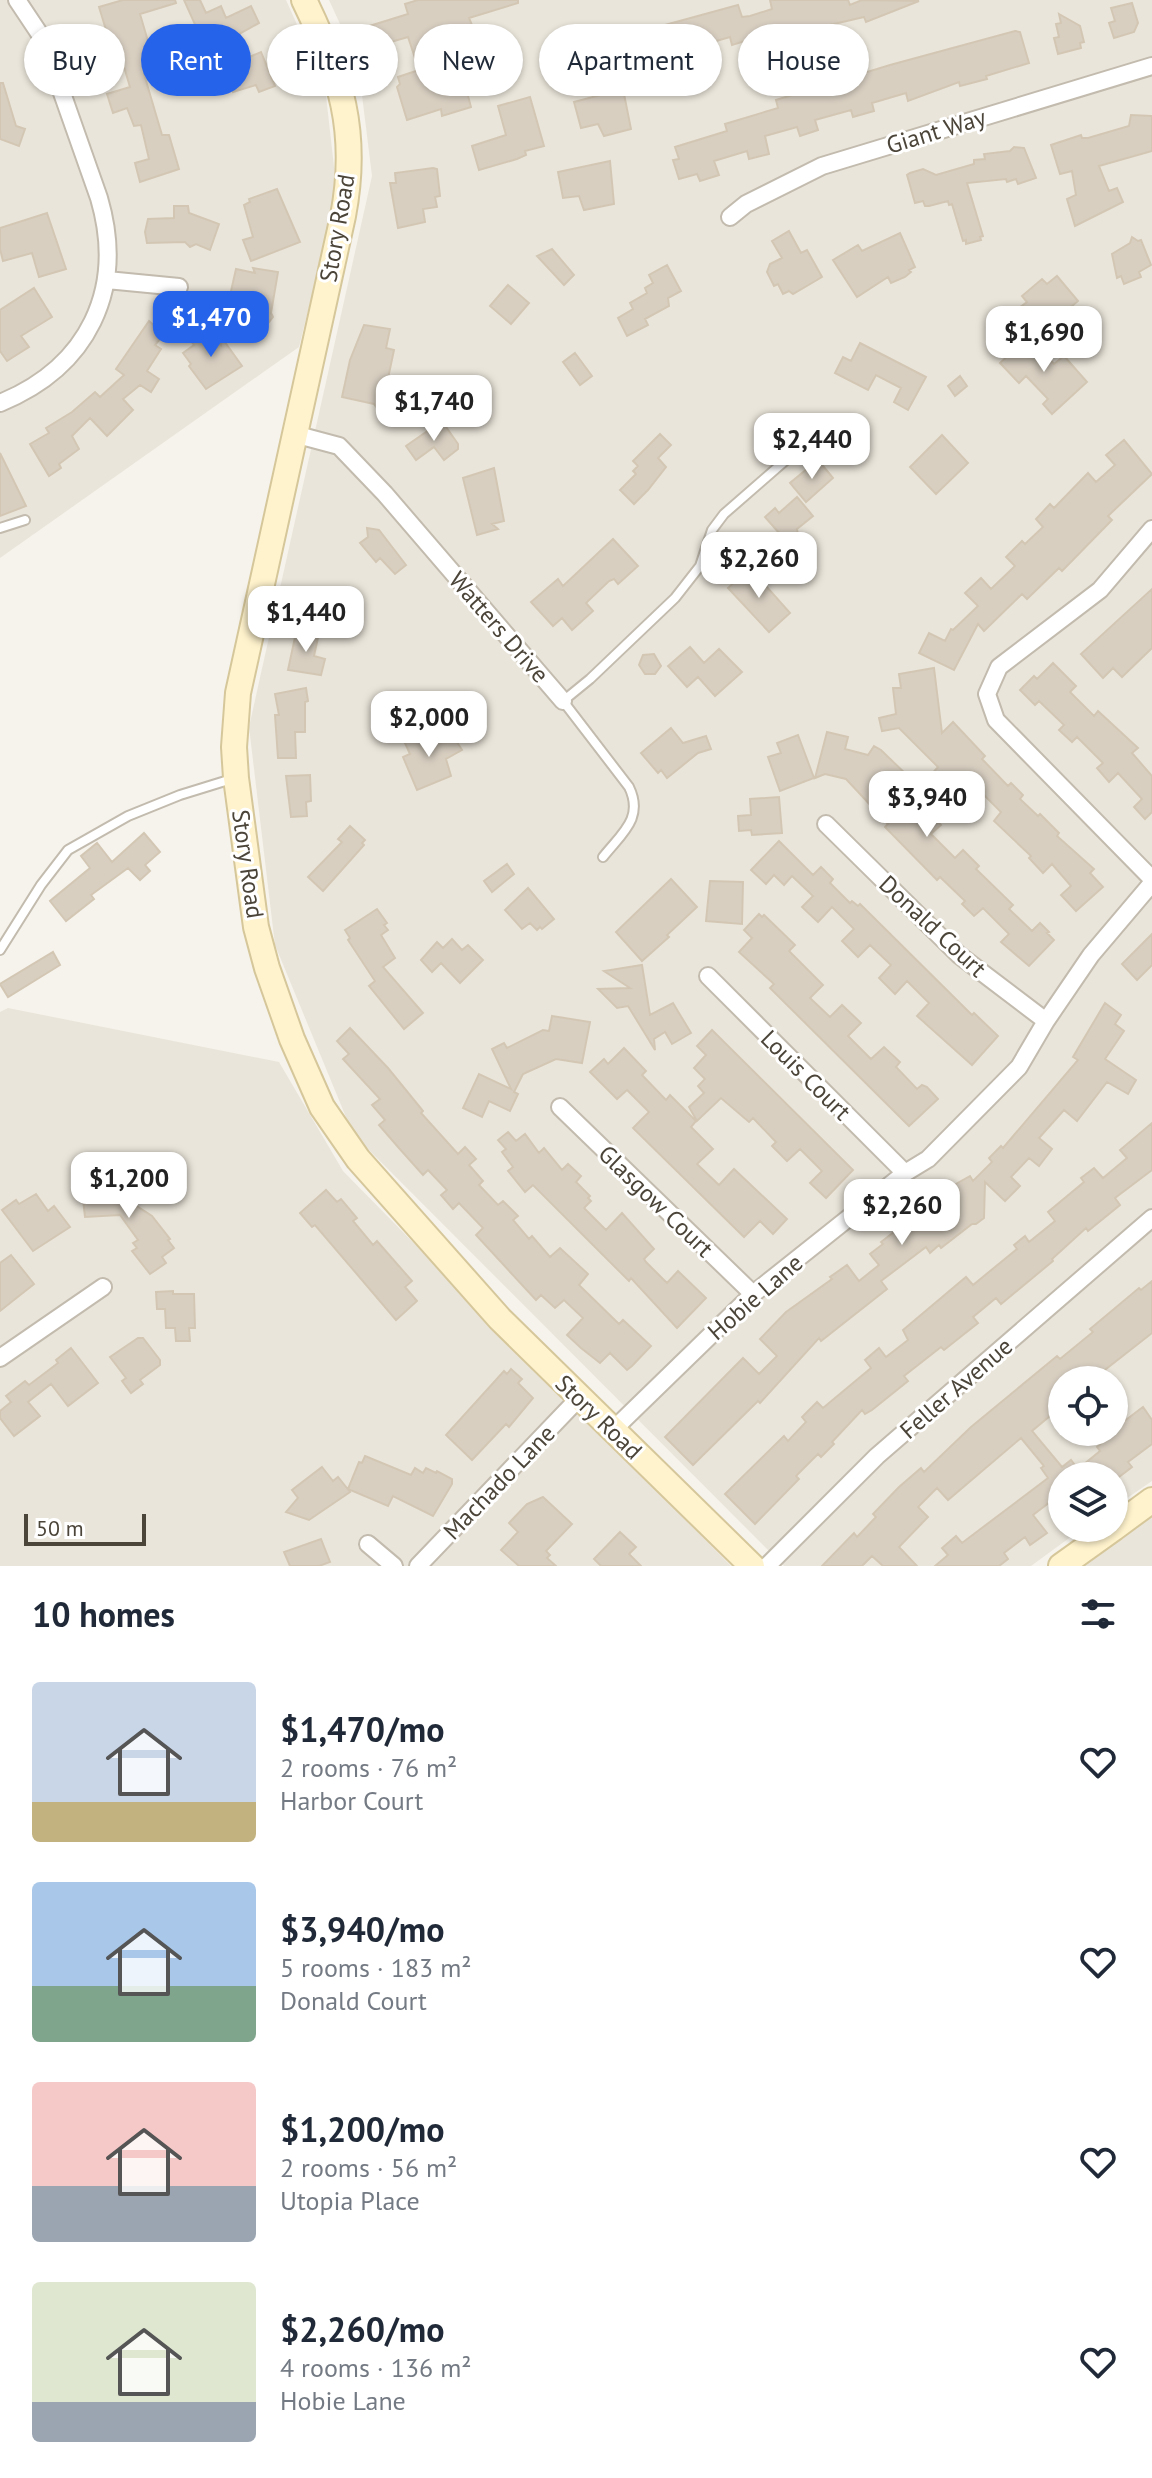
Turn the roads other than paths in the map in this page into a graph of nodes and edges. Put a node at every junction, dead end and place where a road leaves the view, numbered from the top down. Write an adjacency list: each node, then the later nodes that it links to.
1 (17, 0): 5 (street)
2 (304, 0): 8 (street, Story Road)
3 (1152, 66): 4 (street, Giant Way)
4 (730, 217)
5 (107, 280): 6 (street); 7 (street)
6 (179, 287)
7 (0, 403)
8 (294, 434): 13 (street, Watters Drive); 14 (street, Story Road)
9 (794, 453): 13 (lane)
10 (25, 520): 11 (lane)
11 (0, 528)
12 (1152, 529): 17 (street)
13 (563, 701): 16 (lane, Watters Drive)
14 (236, 778): 18 (lane); 27 (street, Story Road)
15 (826, 824): 20 (street, Donald Court)
16 (603, 857)
17 (1152, 881): 20 (street, Hobie Lane)
18 (0, 950)
19 (708, 976): 22 (street, Louis Court)
20 (1046, 1021): 22 (street, Hobie Lane)
21 (560, 1107): 25 (street, Glasgow Court)
22 (905, 1173): 25 (street, Hobie Lane)
23 (1152, 1218): 36 (street, Feller Avenue)
24 (103, 1287): 26 (street)
25 (753, 1294): 28 (street, Hobie Lane)
26 (0, 1358)
27 (579, 1398): 28 (street, Story Road); 34 (street, Machado Lane)
28 (613, 1430): 35 (street, Story Road)
29 (1152, 1500): 30 (street)
30 (1128, 1518)
31 (1094, 1542): 37 (street)
32 (368, 1544): 33 (street)
33 (394, 1566)
34 (418, 1566)
35 (752, 1566)
36 (767, 1566)
37 (1061, 1566)

